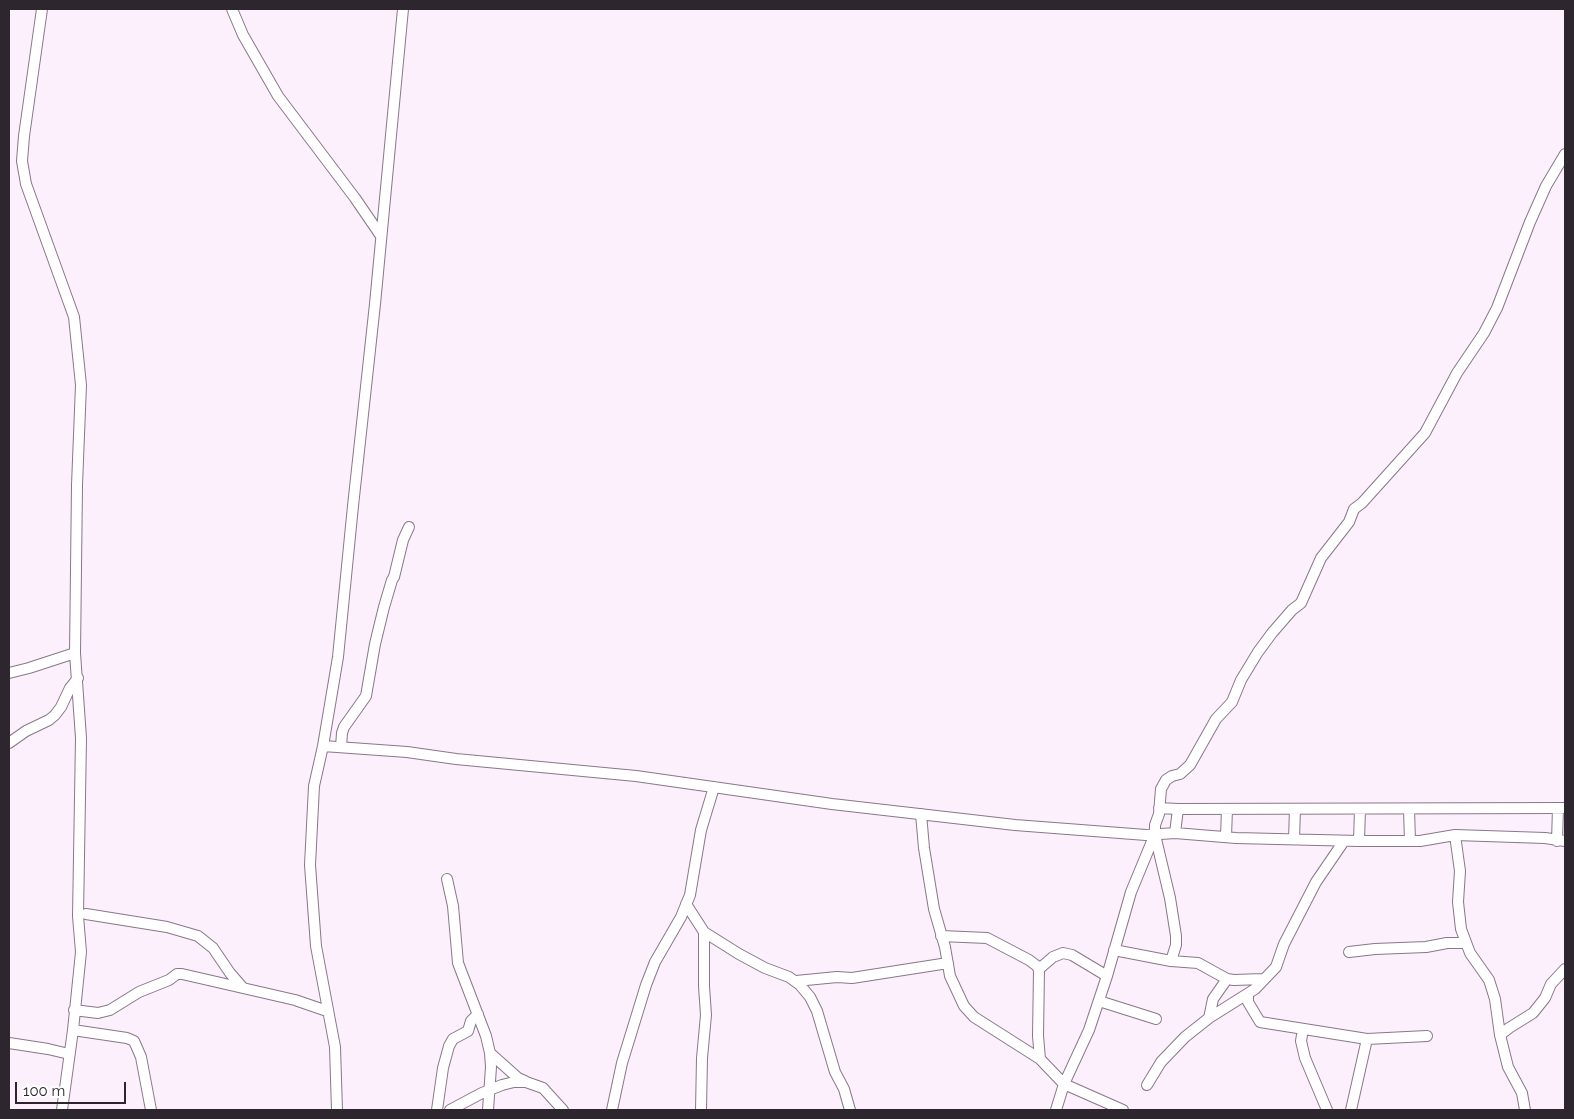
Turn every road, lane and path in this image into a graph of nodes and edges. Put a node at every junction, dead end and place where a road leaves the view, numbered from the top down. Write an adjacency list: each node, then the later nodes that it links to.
1 (42, 9): 7 (street)
2 (232, 9): 5 (street)
3 (402, 9): 5 (street)
4 (1565, 154): 14 (street)
5 (381, 236): 11 (street)
6 (409, 527): 12 (street)
7 (75, 653): 8 (street); 9 (street)
8 (9, 673)
9 (78, 678): 10 (street); 50 (street)
10 (9, 743)
11 (323, 746): 12 (street); 51 (street)
12 (341, 747): 13 (street)
13 (714, 787): 21 (street); 32 (street)
14 (1159, 808): 16 (street); 23 (street)
15 (1562, 808): 20 (street); 30 (street)
16 (1178, 809): 17 (street); 22 (street)
17 (1227, 809): 18 (street); 25 (street)
18 (1295, 809): 19 (street); 26 (street)
19 (1360, 809): 20 (street); 28 (street)
20 (1409, 809): 29 (street)
21 (921, 814): 23 (street); 35 (street)
22 (1174, 833): 23 (street); 25 (street)
23 (1155, 834): 37 (street); 39 (street)
24 (1455, 835): 29 (street); 30 (street); 36 (street)
25 (1226, 838): 26 (street)
26 (1294, 839): 27 (street)
27 (1344, 841): 28 (street); 45 (street)
28 (1359, 841): 29 (street)
29 (1410, 841)
30 (1561, 841)
31 (447, 879): 52 (street)
32 (686, 904): 34 (street); 75 (street)
33 (86, 914): 47 (street)
34 (704, 932): 46 (street); 76 (street)
35 (941, 936): 40 (street); 41 (street)
36 (1465, 942): 38 (street); 57 (street)
37 (1114, 950): 39 (street); 43 (street)
38 (1348, 952)
39 (1171, 962): 44 (street)
40 (948, 963): 46 (street); 63 (street)
41 (1039, 969): 43 (street); 63 (street)
42 (1565, 969): 57 (street)
43 (1107, 976): 49 (street)
44 (1227, 979): 45 (street); 53 (street)
45 (1263, 980): 48 (street)
46 (796, 981): 77 (street)
47 (243, 988): 50 (street); 51 (street)
48 (1248, 994): 53 (street); 55 (street)
49 (1099, 1001): 54 (street); 65 (street)
50 (74, 1010): 56 (street)
51 (327, 1011): 70 (street)
52 (478, 1014): 61 (street); 71 (street)
53 (1209, 1018): 66 (street)
54 (1156, 1019)
55 (1303, 1029): 59 (street); 80 (street)
56 (73, 1030): 62 (street); 69 (street)
57 (1500, 1035): 82 (street)
58 (1427, 1036): 59 (street)
59 (1367, 1039): 81 (street)
60 (9, 1043): 62 (street)
61 (490, 1053): 64 (street); 67 (street)
62 (70, 1054): 68 (street)
63 (1040, 1059): 65 (street)
64 (526, 1082): 67 (street); 74 (street)
65 (1064, 1084): 78 (street); 79 (street)
66 (1147, 1085)
67 (490, 1090): 72 (street); 73 (street)
68 (62, 1110)
69 (151, 1110)
70 (338, 1110)
71 (437, 1110)
72 (450, 1110)
73 (488, 1110)
74 (564, 1110)
75 (612, 1110)
76 (702, 1110)
77 (850, 1110)
78 (1056, 1110)
79 (1123, 1110)
80 (1327, 1110)
81 (1351, 1110)
82 (1525, 1110)

